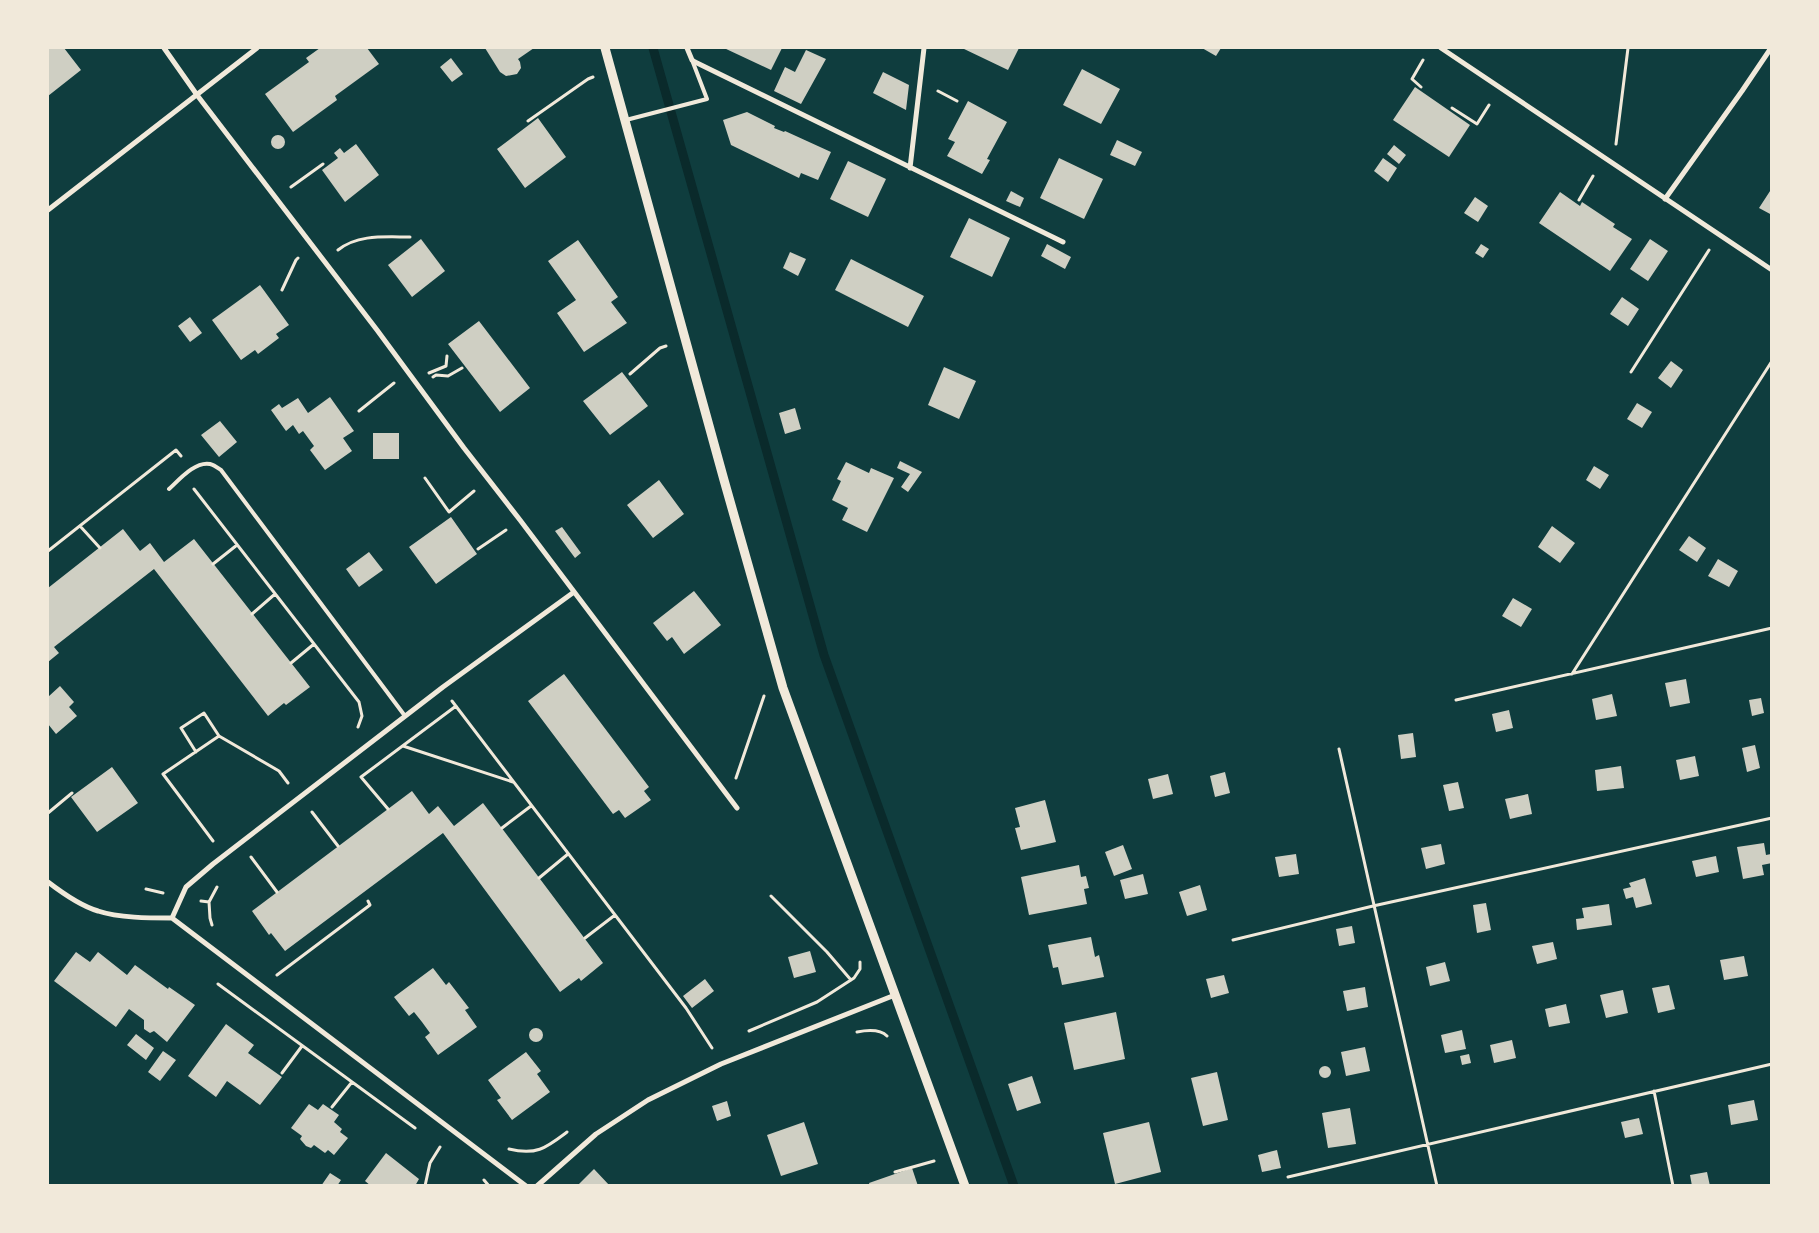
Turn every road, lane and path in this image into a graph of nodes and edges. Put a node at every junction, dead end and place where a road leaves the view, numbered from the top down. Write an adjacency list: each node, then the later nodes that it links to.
1 (164, 48): 15 (street)
2 (257, 48): 15 (street)
3 (605, 48): 18 (street)
4 (687, 48): 9 (street)
5 (924, 48): 22 (street)
6 (1441, 48): 21 (street)
7 (1628, 48): 21 (path)
8 (1771, 48): 25 (street)
9 (692, 60): 18 (lane); 22 (street)
10 (1422, 60): 14 (path)
11 (592, 70): 12 (path)
12 (594, 77): 13 (path); 19 (path)
13 (596, 86)
14 (1421, 87)
15 (197, 96): 27 (street); 31 (street)
16 (1489, 105): 17 (path)
17 (1452, 108)
18 (625, 120): 108 (street)
19 (528, 121)
20 (323, 164): 24 (path)
21 (1614, 164): 25 (street)
22 (910, 168): 30 (street)
23 (1594, 176): 26 (path)
24 (288, 190)
25 (1665, 199): 28 (street)
26 (1579, 200)
27 (48, 210)
28 (1719, 235): 33 (street); 42 (path)
29 (410, 237): 32 (path)
30 (1062, 242)
31 (313, 247): 34 (path); 41 (street)
32 (336, 251)
33 (1772, 270)
34 (282, 290)
35 (663, 337): 36 (path)
36 (666, 346): 37 (path); 44 (path)
37 (668, 355)
38 (447, 356): 43 (path)
39 (1772, 361): 64 (path)
40 (462, 368): 45 (path)
41 (408, 372): 46 (path); 49 (street)
42 (1631, 372)
43 (429, 373)
44 (630, 374)
45 (432, 378)
46 (359, 411)
47 (192, 469): 50 (lane); 52 (path); 53 (path); 70 (lane)
48 (424, 478): 49 (path)
49 (488, 479): 51 (street)
50 (169, 489)
51 (520, 520): 55 (path); 58 (street)
52 (80, 526): 54 (path); 56 (path)
53 (237, 545): 57 (path); 59 (path)
54 (100, 548)
55 (478, 549)
56 (48, 551)
57 (213, 564)
58 (574, 592): 65 (street); 79 (street)
59 (275, 594): 60 (path); 62 (path)
60 (252, 614)
61 (1772, 628): 64 (path)
62 (314, 644): 63 (path); 73 (path)
63 (291, 663)
64 (1572, 674): 68 (path)
65 (443, 687): 70 (street); 77 (path)
66 (762, 687): 67 (path)
67 (764, 696): 69 (path); 79 (path)
68 (1456, 700)
69 (768, 705)
70 (405, 716): 73 (street)
71 (219, 736): 75 (path); 75 (path); 80 (path)
72 (402, 746): 77 (path)
73 (363, 749): 80 (street)
74 (1339, 749): 98 (path)
75 (196, 752): 90 (path)
76 (361, 776): 83 (path)
77 (513, 782): 81 (path)
78 (72, 793): 85 (path)
79 (729, 797): 82 (street)
80 (300, 798): 90 (street)
81 (532, 806): 87 (path); 89 (path)
82 (737, 808)
83 (388, 809)
84 (312, 812): 88 (path)
85 (48, 813)
86 (1772, 818): 98 (path)
87 (502, 828)
88 (338, 846)
89 (568, 854): 92 (path); 99 (path)
90 (224, 856): 100 (street)
91 (251, 857): 94 (path)
92 (539, 878)
93 (48, 882): 100 (street)
94 (277, 892)
95 (772, 896): 106 (path)
96 (368, 901): 105 (path)
97 (209, 902): 101 (path)
98 (1373, 906): 103 (path); 125 (path)
99 (614, 915): 102 (path); 114 (path)
100 (172, 918): 133 (street)
101 (214, 929)
102 (585, 938)
103 (1233, 940)
104 (861, 956): 106 (path)
105 (273, 978)
106 (851, 980): 109 (path)
107 (218, 984): 113 (path)
108 (895, 995): 116 (street); 135 (street)
109 (746, 1032)
110 (851, 1034): 111 (path)
111 (891, 1040)
112 (720, 1043): 114 (path)
113 (302, 1046): 118 (path); 119 (path)
114 (711, 1046): 115 (path); 116 (path)
115 (702, 1051)
116 (720, 1064): 134 (street)
117 (1772, 1064): 120 (path)
118 (282, 1073)
119 (352, 1082): 121 (path); 123 (path)
120 (1654, 1092): 125 (path); 137 (path)
121 (332, 1107)
122 (574, 1127): 126 (path)
123 (420, 1132)
124 (434, 1142): 131 (path)
125 (1427, 1144): 130 (path); 136 (path)
126 (506, 1148)
127 (936, 1166): 128 (path)
128 (895, 1172)
129 (478, 1175): 132 (path)
130 (1288, 1177)
131 (425, 1186)
132 (489, 1186)
133 (526, 1186)
134 (537, 1186)
135 (965, 1186)
136 (1437, 1186)
137 (1673, 1186)

